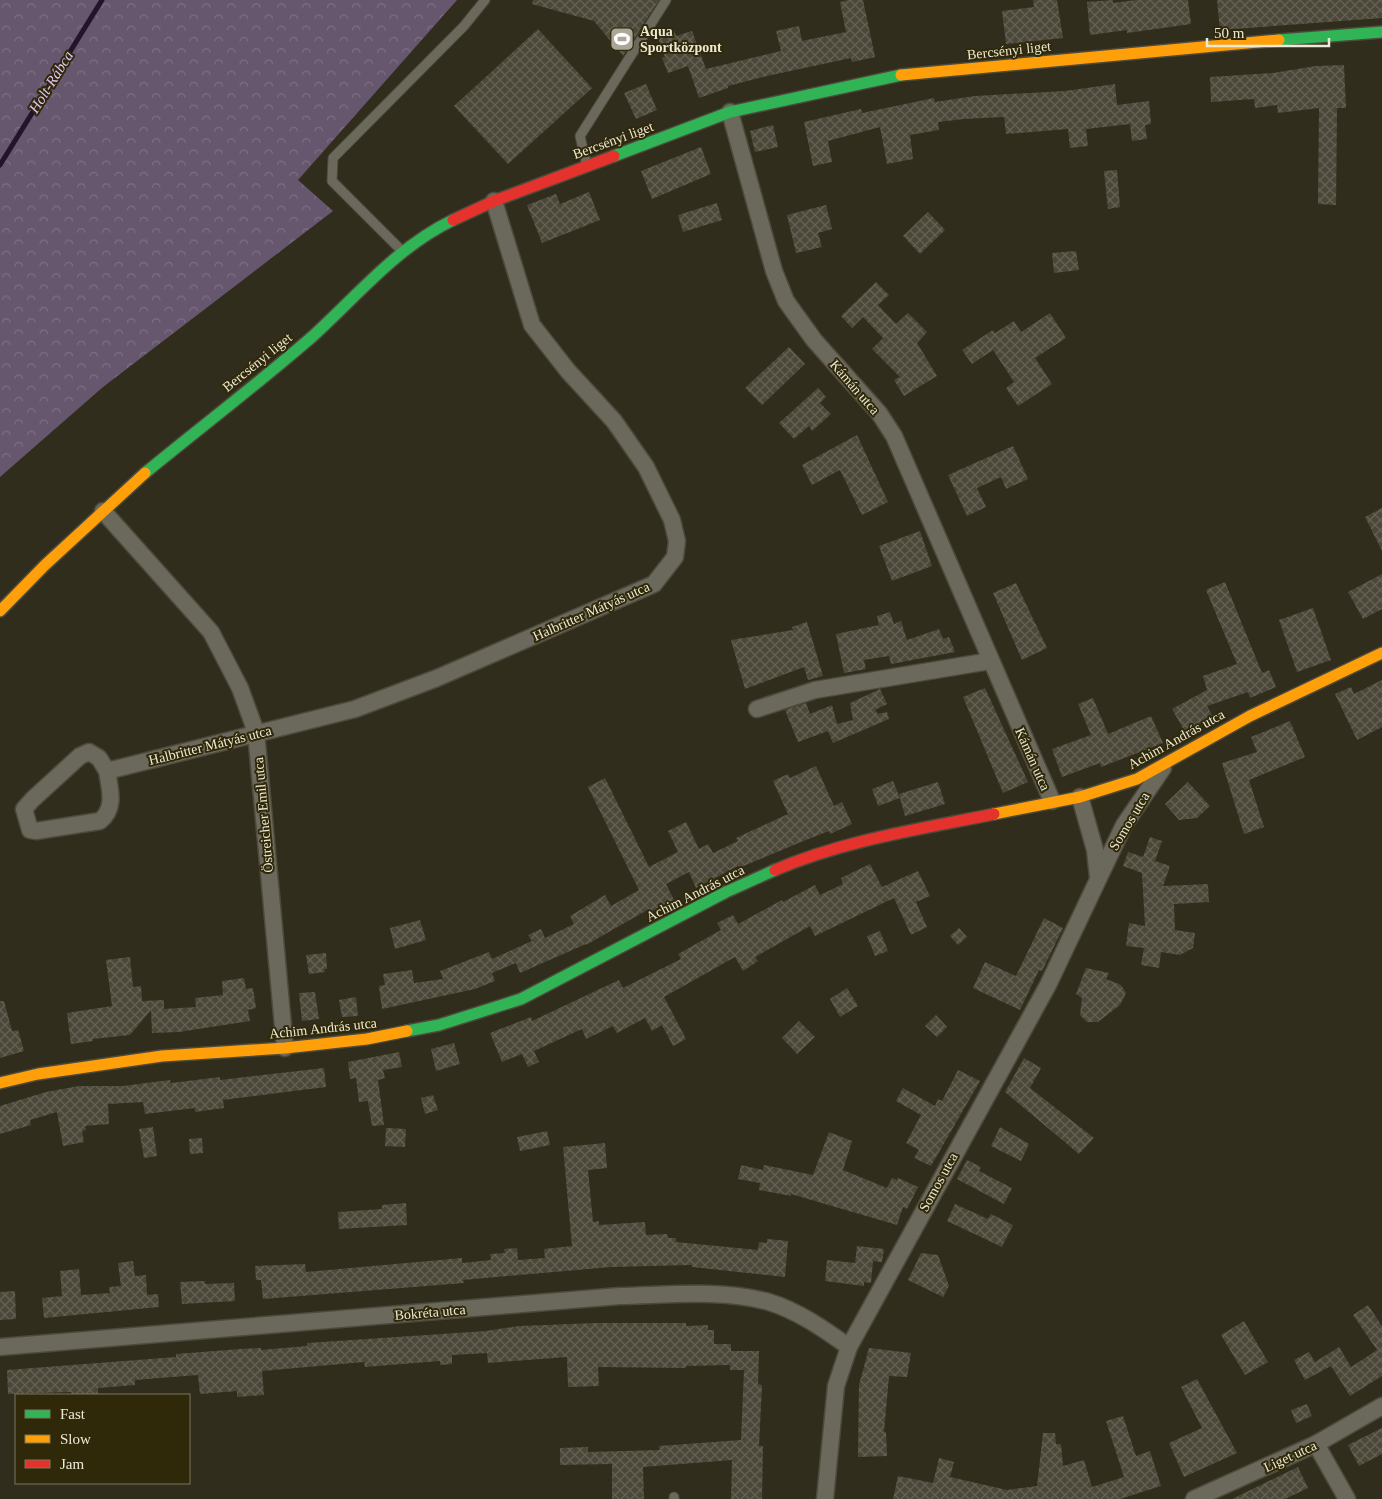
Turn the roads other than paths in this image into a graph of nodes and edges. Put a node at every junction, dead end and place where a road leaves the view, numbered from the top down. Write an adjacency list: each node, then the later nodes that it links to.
1 (485, 0): 7 (lane)
2 (666, 0): 5 (lane)
3 (1382, 32): 4 (street, Bercsényi liget)
4 (730, 112): 5 (street, Bercsényi liget); 11 (street, Kámán utca)
5 (587, 166): 6 (street, Bercsényi liget)
6 (494, 201): 7 (street, Bercsényi liget); 13 (street, Halbritter Mátyás utca)
7 (402, 251): 8 (street, Bercsényi liget)
8 (103, 511): 9 (street, Bercsényi liget); 13 (street, Östreicher Emil utca)
9 (0, 611)
10 (1382, 652): 14 (street, Achim András utca)
11 (990, 661): 12 (street); 17 (street, Kámán utca)
12 (757, 709)
13 (256, 732): 15 (street, Halbritter Mátyás utca); 19 (street, Östreicher Emil utca)
14 (1164, 766): 16 (street, Achim András utca); 18 (street, Somos utca)
15 (107, 771): 15 (street)
16 (1080, 797): 17 (street, Achim András utca); 18 (street, Somos utca)
17 (1052, 801): 19 (street, Achim András utca)
18 (1098, 878): 21 (street, Somos utca)
19 (286, 1048): 20 (street, Achim András utca)
20 (0, 1083)
21 (849, 1346): 22 (street, Bokréta utca); 25 (street, Somos utca)
22 (0, 1347)
23 (1382, 1406): 24 (street, Liget utca)
24 (1316, 1444): 26 (street, Liget utca); 27 (street)
25 (825, 1499)
26 (1194, 1499)
27 (1347, 1499)

